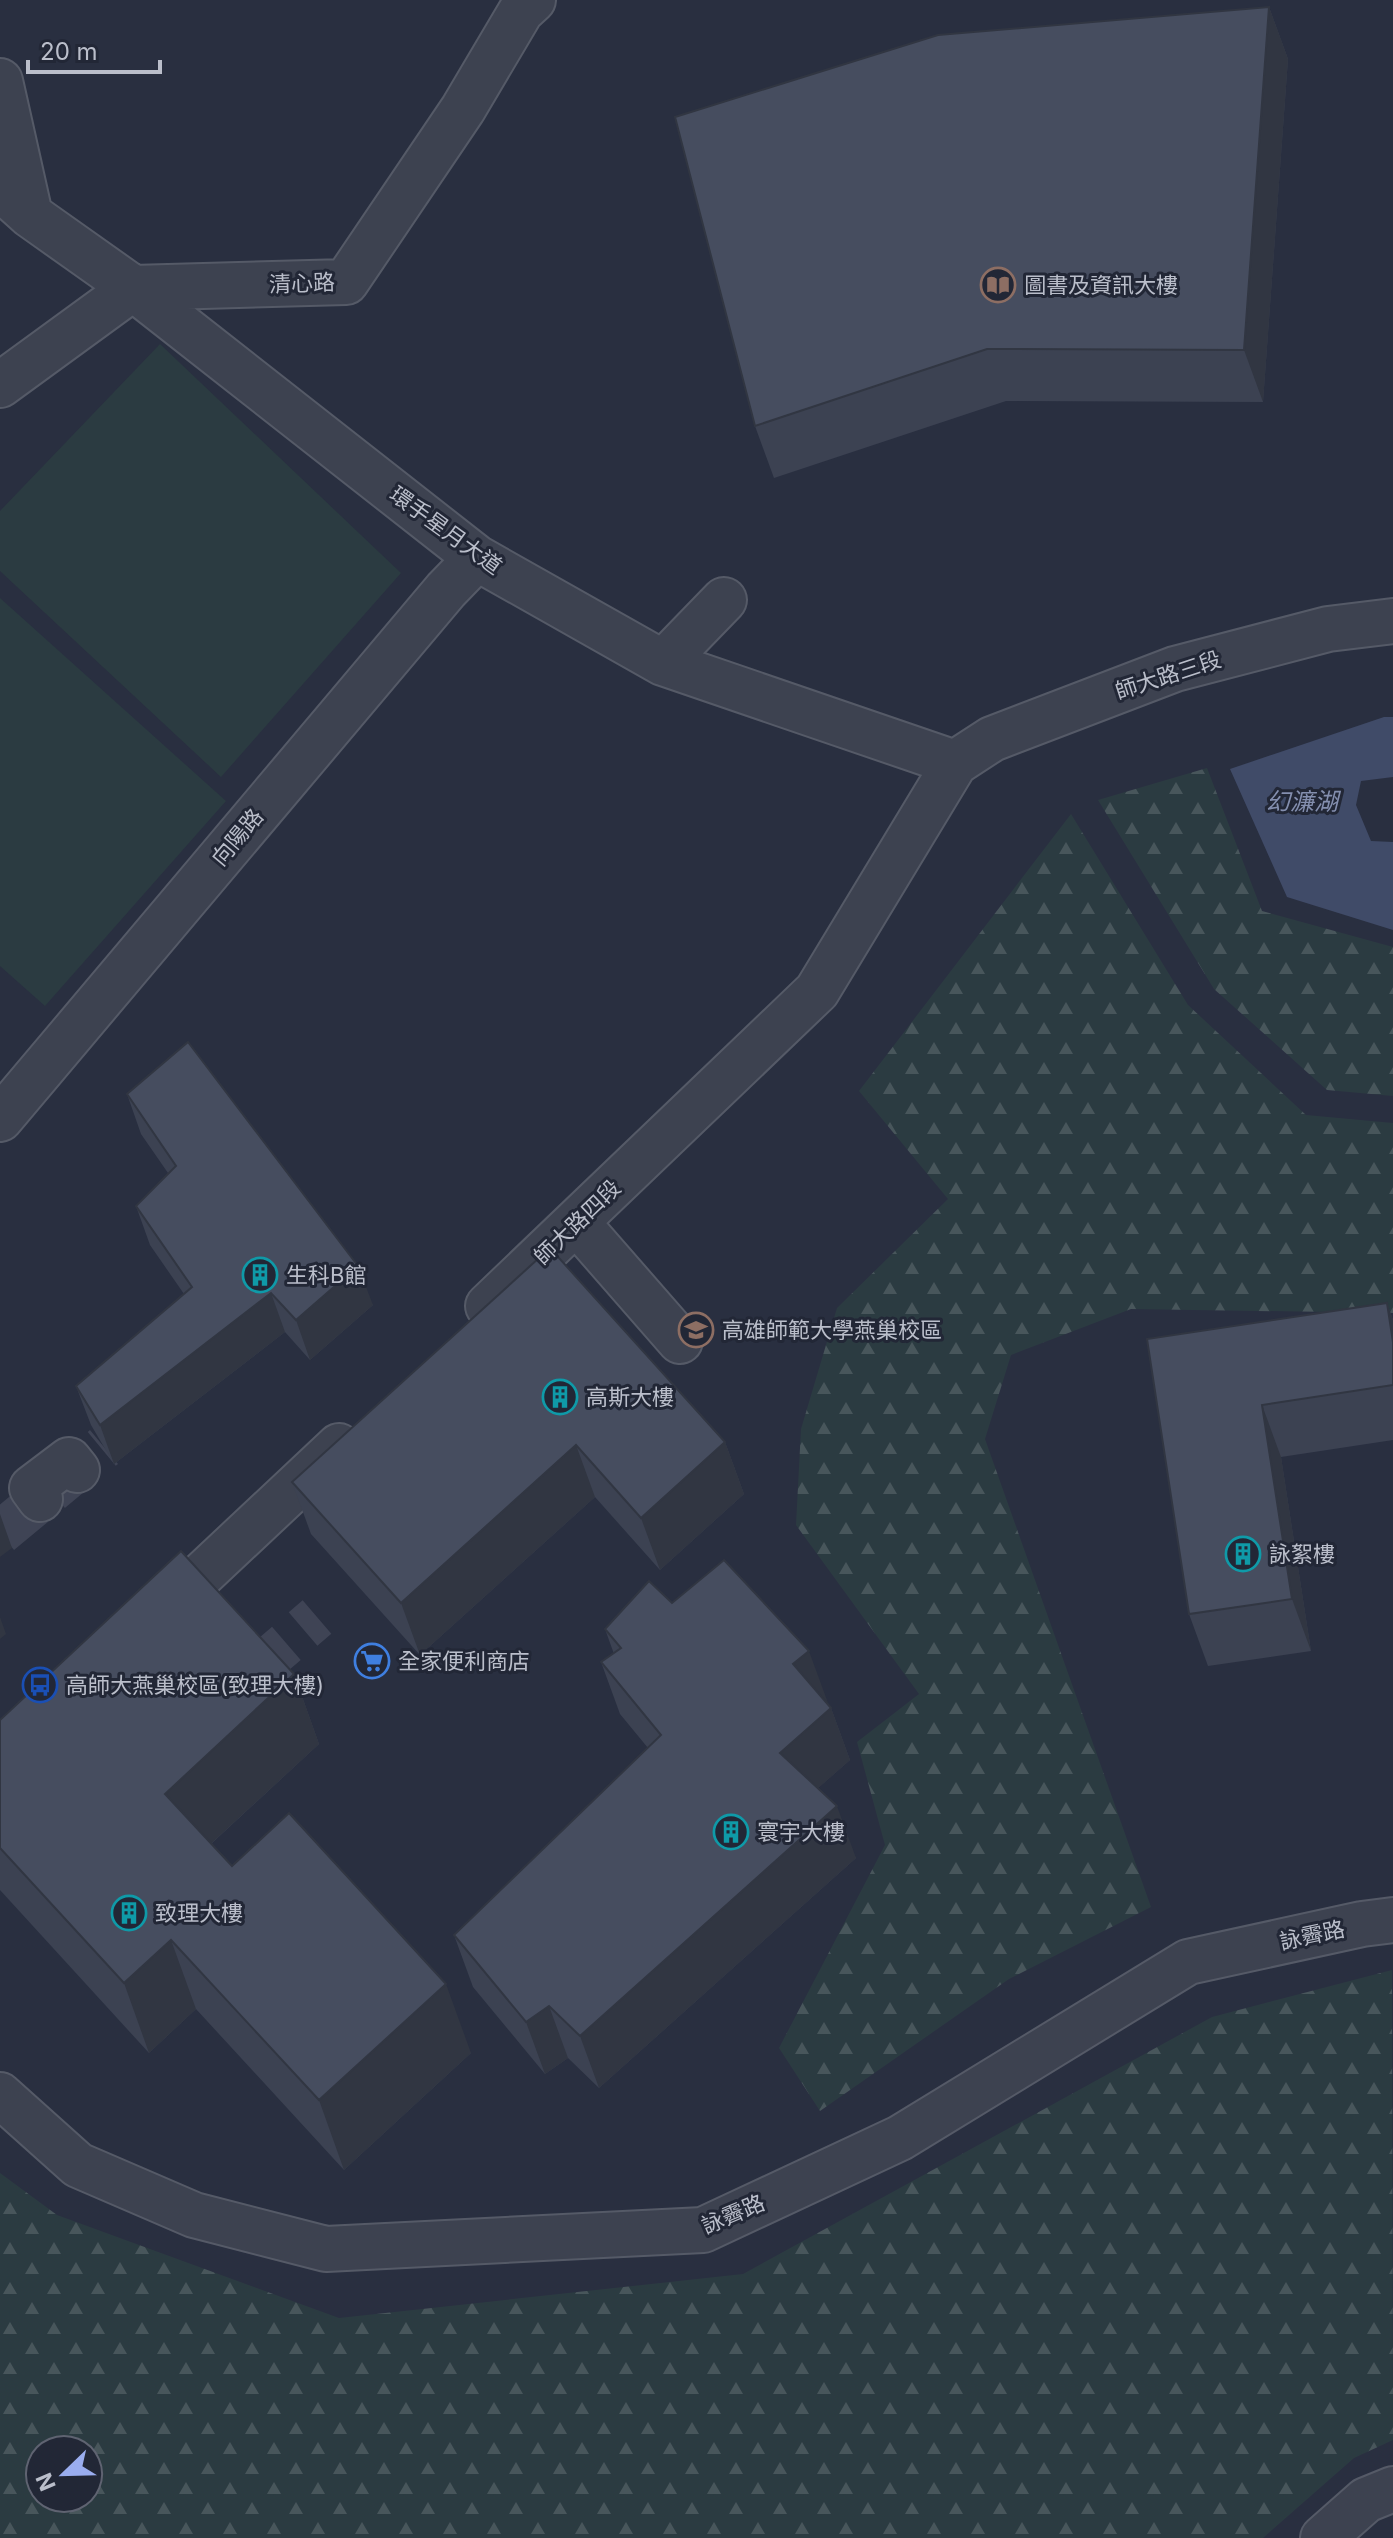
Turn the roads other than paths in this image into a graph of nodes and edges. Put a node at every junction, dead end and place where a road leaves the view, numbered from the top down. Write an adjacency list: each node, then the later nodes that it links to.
1 (533, 0): 4 (street, 清心路)
2 (0, 81): 3 (street)
3 (15, 201): 4 (street, 環手星月大道)
4 (133, 288): 5 (street); 6 (street, 環手星月大道)
5 (0, 385)
6 (477, 558): 9 (street, 環手星月大道); 11 (street, 向陽路)
7 (724, 600): 9 (street)
8 (1393, 621): 10 (street, 師大路三段)
9 (663, 663): 10 (street, 環手星月大道)
10 (955, 763): 12 (street, 師大路四段)
11 (0, 1119)
12 (577, 1223): 13 (street, 師大路四段); 14 (street)
13 (464, 1329)
14 (680, 1341)
15 (373, 1414): 18 (street)
16 (77, 1470): 17 (street)
17 (40, 1499)
18 (125, 1647)
19 (1393, 1920): 20 (street, 詠霽路)
20 (0, 2095)
21 (1393, 2489): 22 (street)
22 (1323, 2538)

